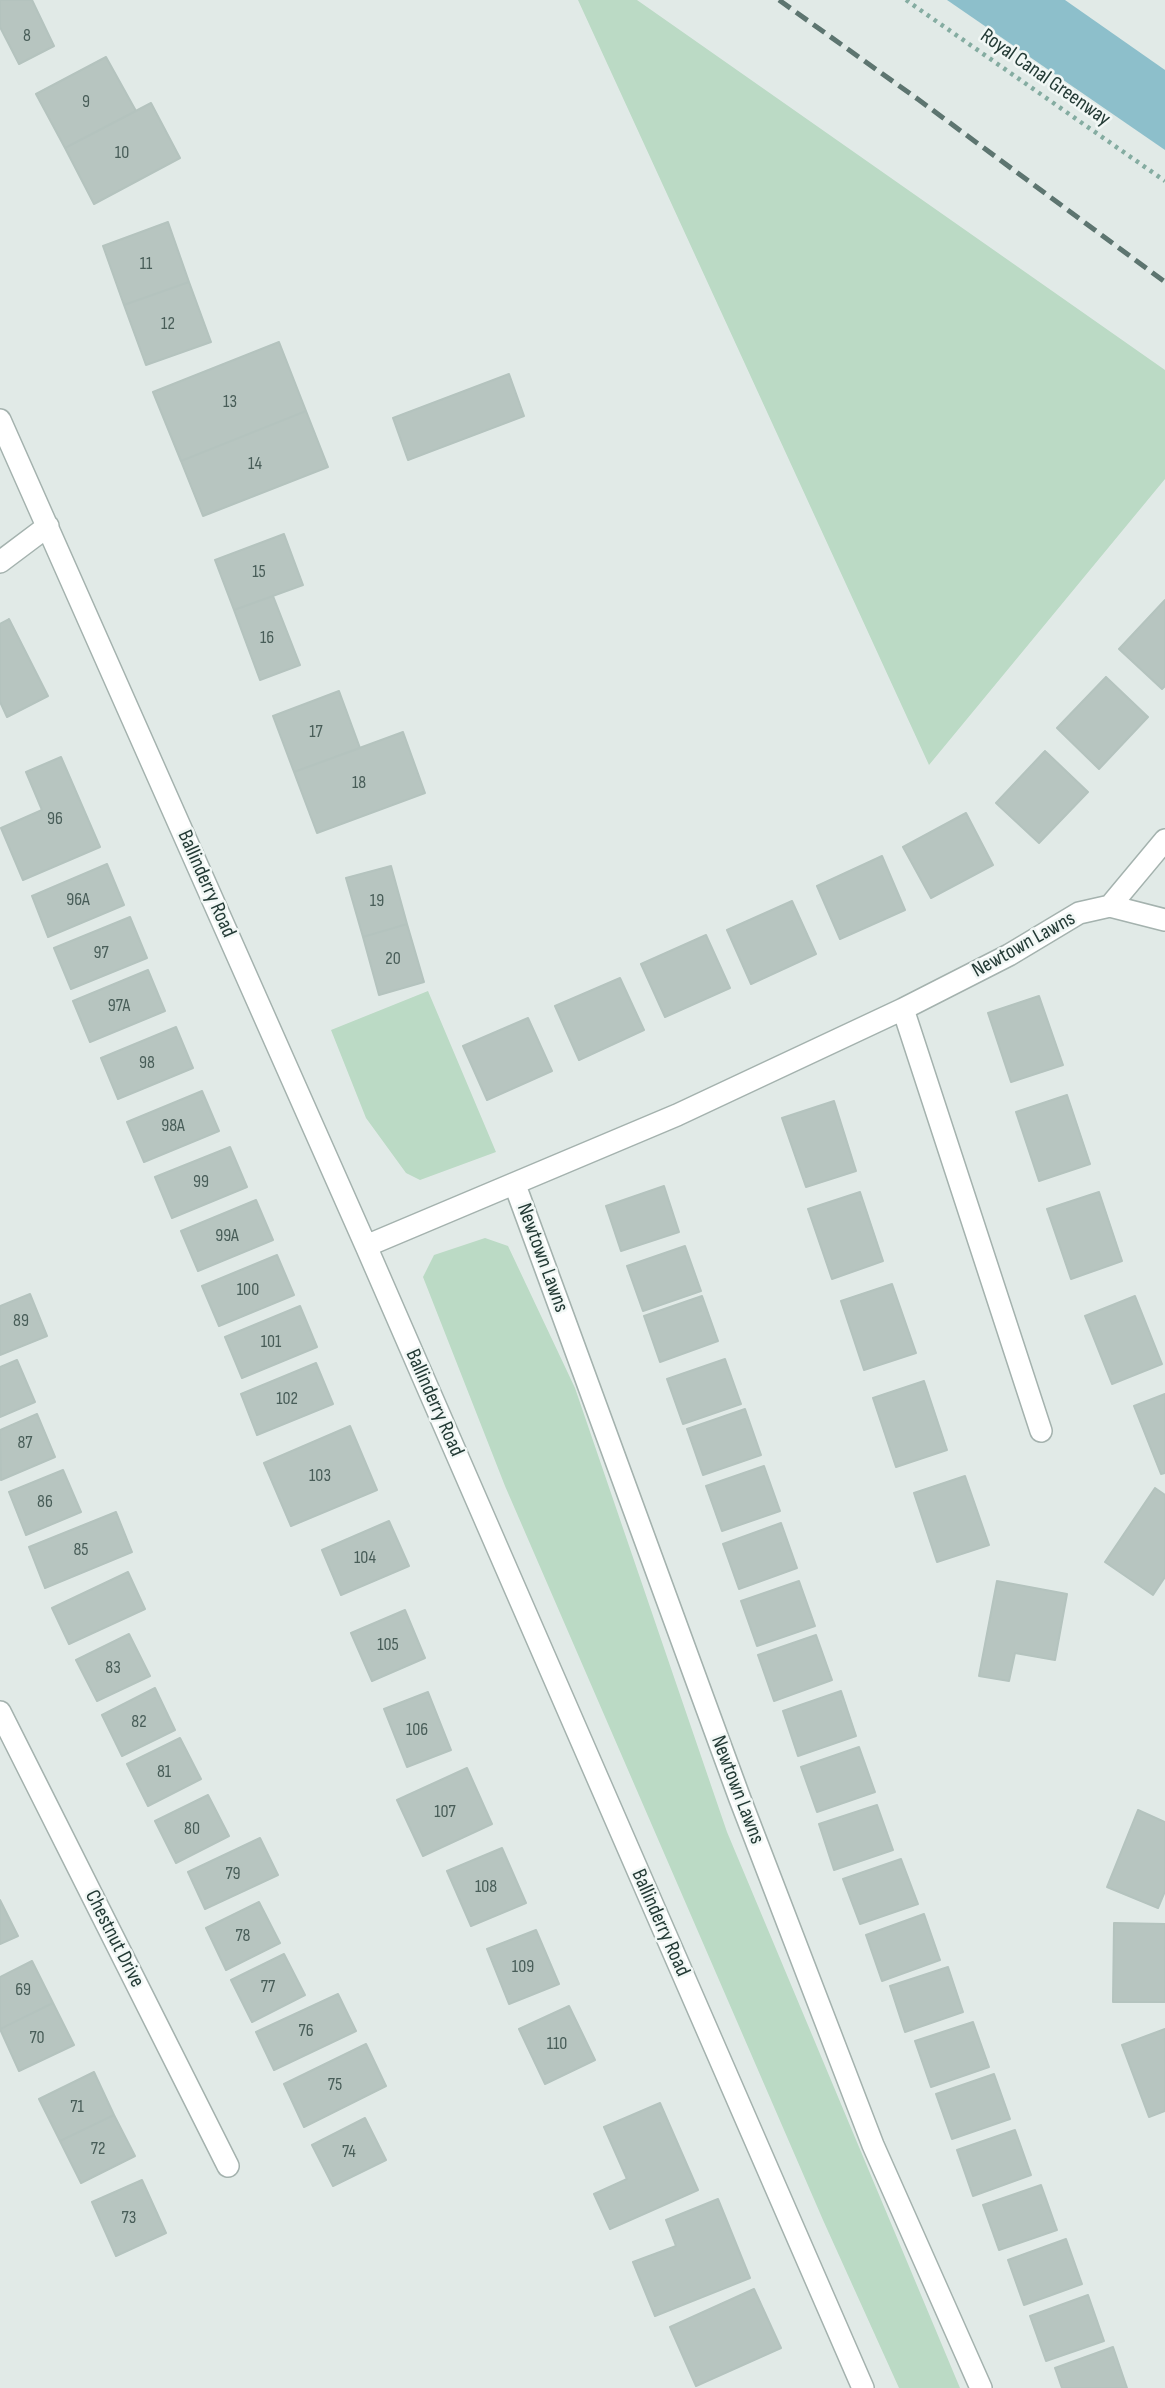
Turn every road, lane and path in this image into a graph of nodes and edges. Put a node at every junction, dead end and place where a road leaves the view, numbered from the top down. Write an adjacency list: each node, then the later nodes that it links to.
1 (906, 0): 2 (path, Royal Canal Greenway)
2 (1165, 181)
3 (0, 420): 4 (street, Ballinderry Road)
4 (48, 526): 5 (street); 11 (street, Ballinderry Road)
5 (0, 562)
6 (1165, 840): 7 (street)
7 (1110, 906): 8 (street, Newtown Lawns); 9 (street, Newtown Lawns)
8 (1165, 920)
9 (903, 1009): 10 (street, Newtown Lawns); 12 (street)
10 (515, 1185): 11 (street, Newtown Lawns); 16 (street, Newtown Lawns)
11 (366, 1246): 15 (street, Ballinderry Road)
12 (1041, 1431)
13 (0, 1712): 14 (street, Chestnut Drive)
14 (228, 2166)
15 (863, 2388)
16 (981, 2388)

